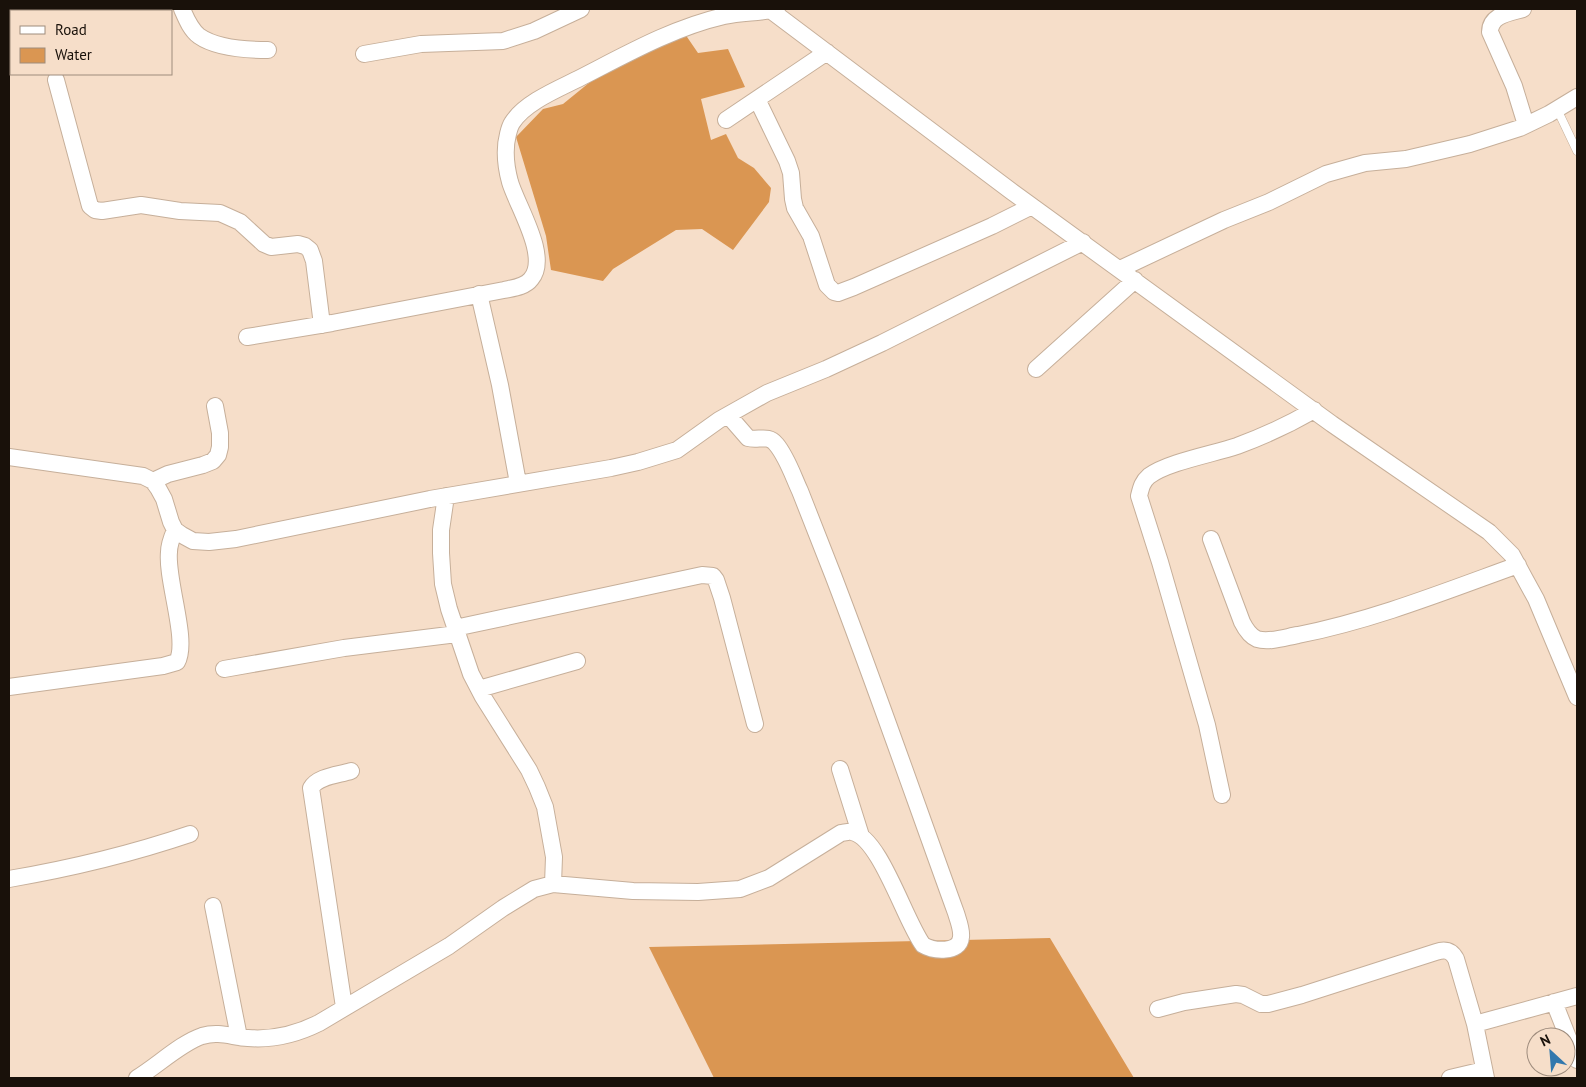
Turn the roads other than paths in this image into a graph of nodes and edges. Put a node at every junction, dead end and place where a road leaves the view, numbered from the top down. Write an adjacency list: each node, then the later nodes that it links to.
1 (182, 9): 5 (street)
2 (582, 9): 7 (street)
3 (772, 9): 6 (street); 19 (street)
4 (1522, 9): 13 (street)
5 (268, 50)
6 (827, 52): 10 (street); 15 (street)
7 (364, 54)
8 (56, 80): 20 (street)
9 (1577, 97): 11 (street)
10 (757, 99): 12 (street); 15 (street)
11 (1557, 109): 13 (street); 14 (lane)
12 (726, 120)
13 (1526, 125): 17 (street)
14 (1577, 151)
15 (1032, 206): 16 (street)
16 (1083, 242): 17 (street); 25 (street)
17 (1120, 269): 18 (street)
18 (1135, 280): 22 (street); 24 (street)
19 (480, 294): 20 (street); 28 (street)
20 (322, 325): 21 (street)
21 (247, 337)
22 (1036, 369)
23 (215, 406): 27 (street)
24 (1314, 410): 32 (street); 42 (street)
25 (728, 415): 28 (street); 44 (street)
26 (9, 457): 27 (street)
27 (153, 481): 30 (street)
28 (518, 483): 29 (street)
29 (446, 496): 30 (street); 33 (street)
30 (175, 530): 36 (street)
31 (1211, 538): 32 (street)
32 (1518, 565): 38 (street)
33 (456, 631): 35 (street); 37 (street); 39 (street)
34 (577, 661): 37 (street)
35 (224, 669)
36 (9, 686)
37 (479, 689): 46 (street)
38 (1577, 696)
39 (755, 724)
40 (840, 769): 44 (street)
41 (351, 771): 50 (street)
42 (1222, 795)
43 (190, 834): 45 (street)
44 (861, 836): 46 (street)
45 (9, 879)
46 (557, 884): 50 (street)
47 (213, 906): 53 (street)
48 (1577, 996): 49 (street)
49 (1554, 1002): 52 (street); 54 (street)
50 (344, 1007): 53 (street)
51 (1158, 1009): 52 (street)
52 (1475, 1024): 55 (street)
53 (239, 1037): 56 (street)
54 (1577, 1060)
55 (1485, 1074): 57 (street)
56 (137, 1078)
57 (1450, 1078)

